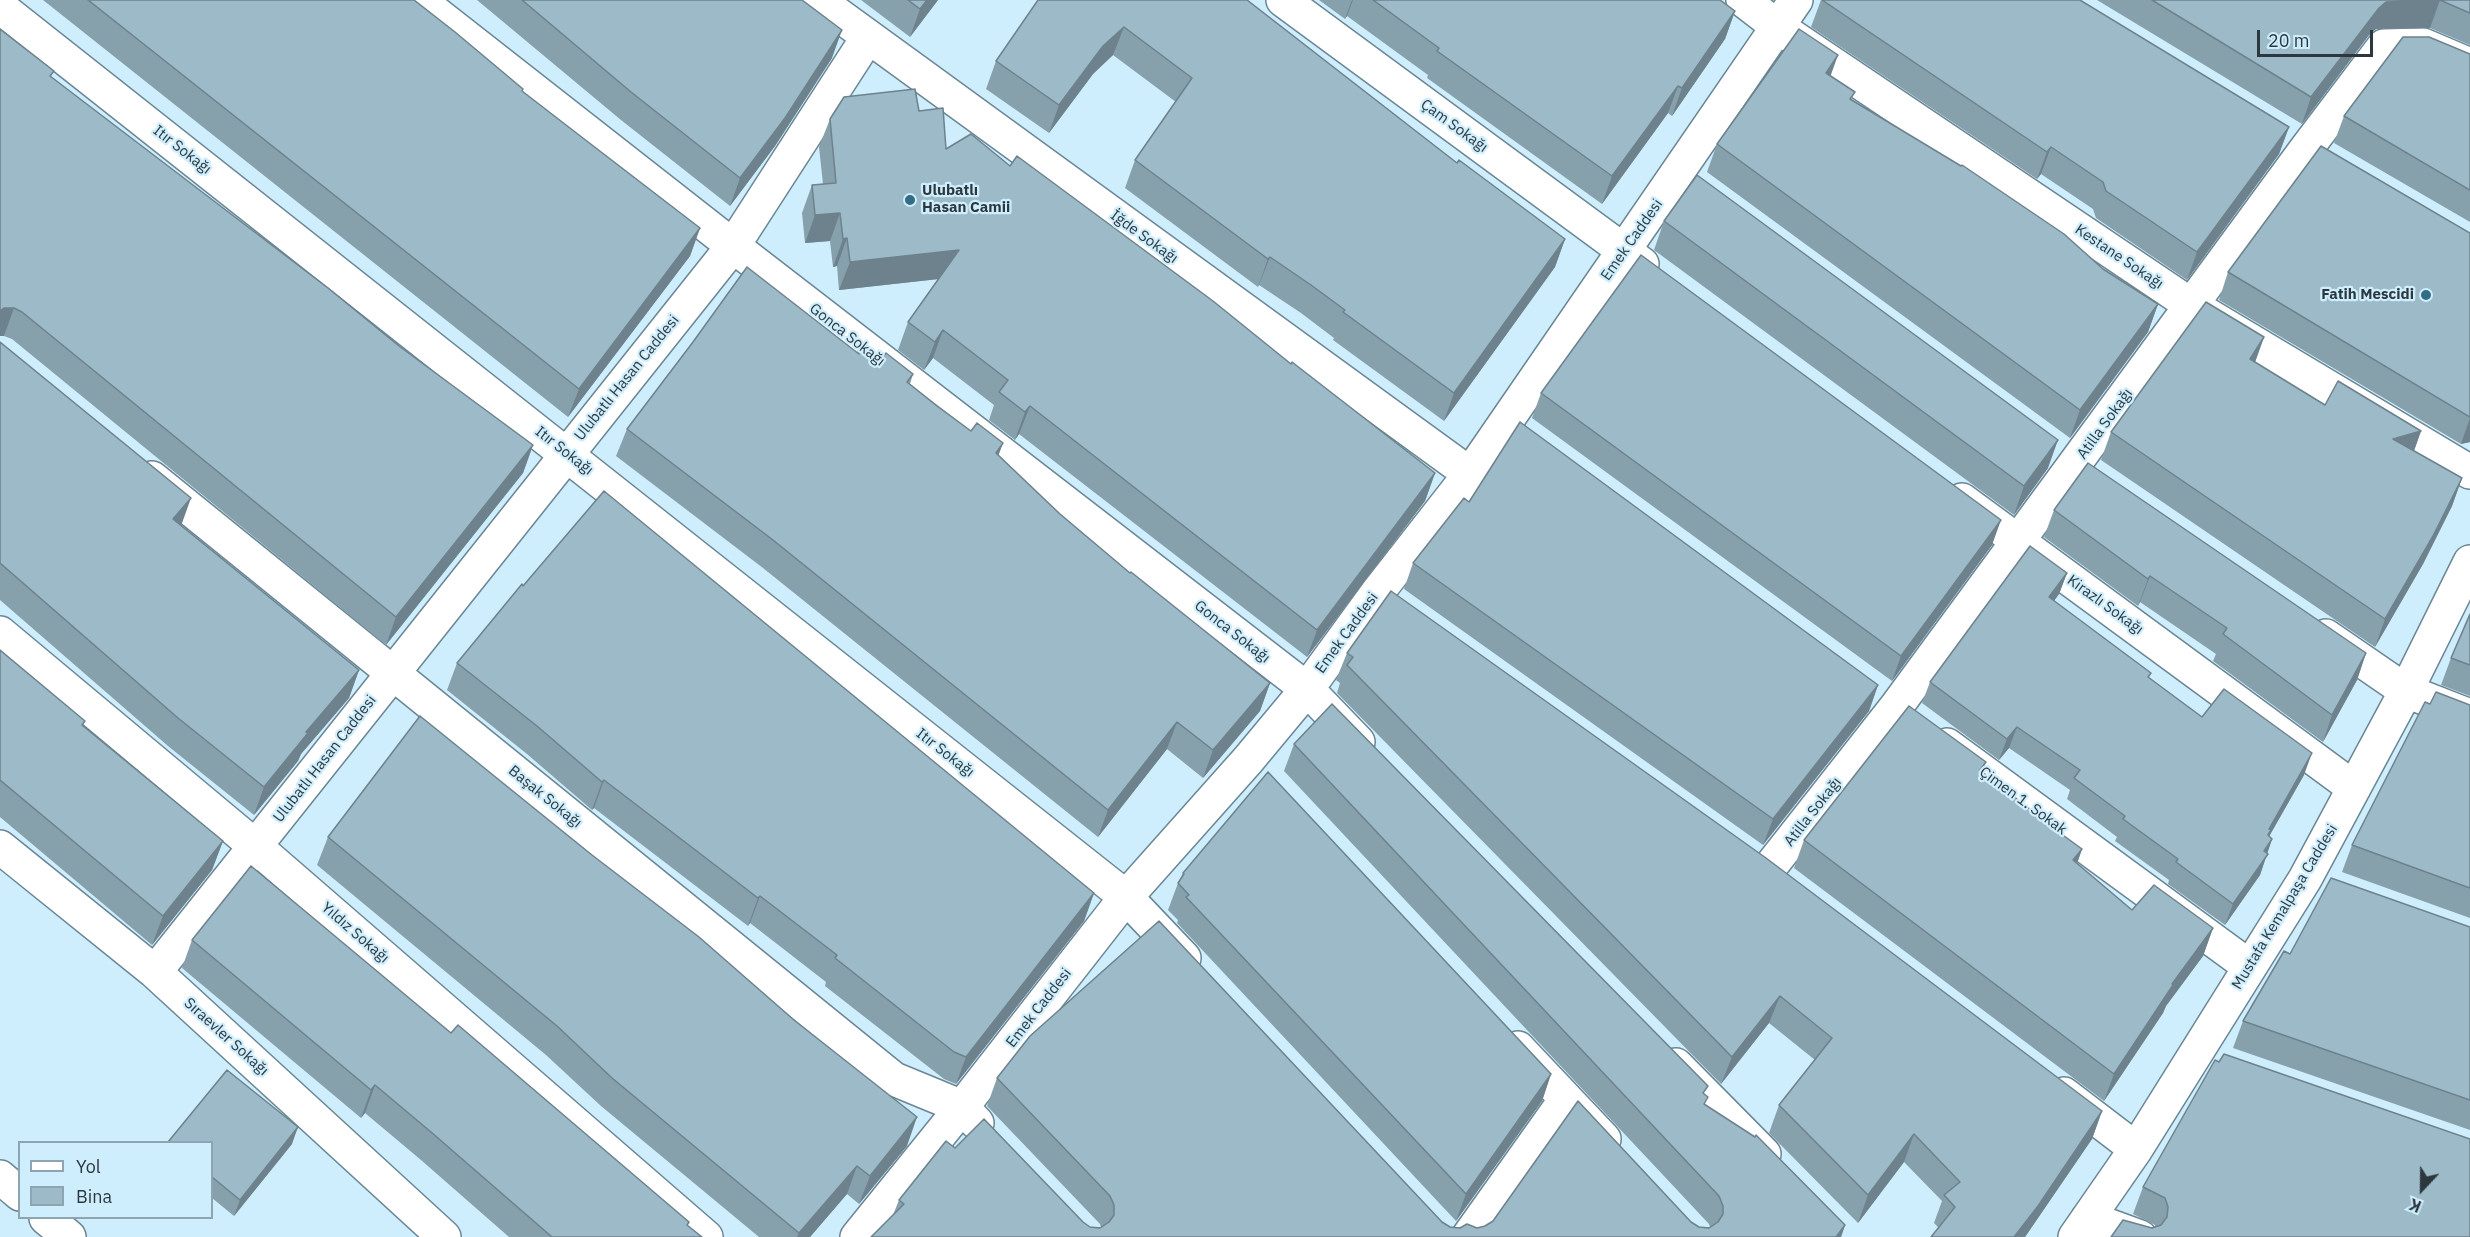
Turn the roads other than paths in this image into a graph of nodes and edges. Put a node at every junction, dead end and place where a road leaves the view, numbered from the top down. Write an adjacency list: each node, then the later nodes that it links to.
1 (419, 0): 10 (street, Gonca Sokağı)
2 (818, 0): 8 (street, İğde Sokağı)
3 (1283, 0): 11 (street, Çam Sokağı)
4 (1743, 0): 7 (street, Kestane Sokağı)
5 (1796, 0): 7 (street, Emek Caddesi)
6 (0, 8): 15 (street, Itır Sokağı)
7 (1778, 27): 11 (street, Emek Caddesi); 13 (street, Kestane Sokağı)
8 (868, 36): 10 (street, Ulubatlı Hasan Caddesi); 19 (street, İğde Sokağı)
9 (2470, 65): 13 (street, Atilla Sokağı)
10 (733, 246): 15 (street, Ulubatlı Hasan Caddesi); 28 (street, Gonca Sokağı)
11 (1624, 251): 12 (street); 19 (street, Emek Caddesi)
12 (1663, 279)
13 (2191, 305): 17 (street, Atilla Sokağı); 18 (street, Kestane Sokağı)
14 (2047, 444): 17 (street)
15 (567, 454): 27 (street, Ulubatlı Hasan Caddesi); 39 (street, Itır Sokağı)
16 (128, 458): 27 (street, Başak Sokağı)
17 (2085, 472): 21 (street, Atilla Sokağı)
18 (2470, 472)
19 (1470, 474): 23 (street, Emek Caddesi)
20 (1942, 485): 21 (street, Kirazlı Sokağı)
21 (2018, 542): 30 (street, Atilla Sokağı); 33 (street, Kirazlı Sokağı)
22 (2470, 562): 29 (street, Mustafa Kemalpaşa Caddesi)
23 (1377, 593): 24 (street); 28 (street, Emek Caddesi)
24 (1406, 614)
25 (2299, 618): 29 (street)
26 (0, 633): 34 (street, Yıldız Sokağı)
27 (392, 674): 34 (street, Ulubatlı Hasan Caddesi); 49 (street, Başak Sokağı)
28 (1307, 689): 32 (street, Gonca Sokağı); 39 (street, Emek Caddesi)
29 (2406, 691): 31 (street); 33 (street, Mustafa Kemalpaşa Caddesi)
30 (1886, 700): 36 (street, Atilla Sokağı); 40 (street, Çimen 1. Sokak)
31 (2470, 716)
32 (1382, 766)
33 (2354, 788): 37 (street, Mustafa Kemalpaşa Caddesi)
34 (255, 846): 41 (street, Ulubatlı Hasan Caddesi); 60 (street, Yıldız Sokağı)
35 (0, 847): 41 (street, Sıraevler Sokağı)
36 (1739, 851)
37 (2305, 879): 38 (street); 40 (street, Mustafa Kemalpaşa Caddesi)
38 (2338, 891)
39 (1126, 897): 42 (street, Itır Sokağı); 49 (street, Emek Caddesi)
40 (2250, 967): 45 (street, Mustafa Kemalpaşa Caddesi)
41 (155, 972): 59 (street, Sıraevler Sokağı)
42 (1208, 984)
43 (1501, 1030): 48 (street)
44 (1652, 1040): 54 (street)
45 (2195, 1055): 46 (street); 51 (street, Mustafa Kemalpaşa Caddesi)
46 (2228, 1067)
47 (2042, 1078): 51 (street)
48 (1566, 1099): 52 (street); 62 (street)
49 (962, 1107): 50 (street, Başak Sokağı); 61 (street, Emek Caddesi)
50 (995, 1142)
51 (2136, 1149): 57 (street, Mustafa Kemalpaşa Caddesi)
52 (1623, 1160)
53 (0, 1177): 55 (street)
54 (1786, 1177)
55 (18, 1192)
56 (47, 1219): 58 (street)
57 (2081, 1227): 63 (street)
58 (69, 1237)
59 (444, 1237)
60 (706, 1237)
61 (858, 1237)
62 (1468, 1237)
63 (2140, 1237)

